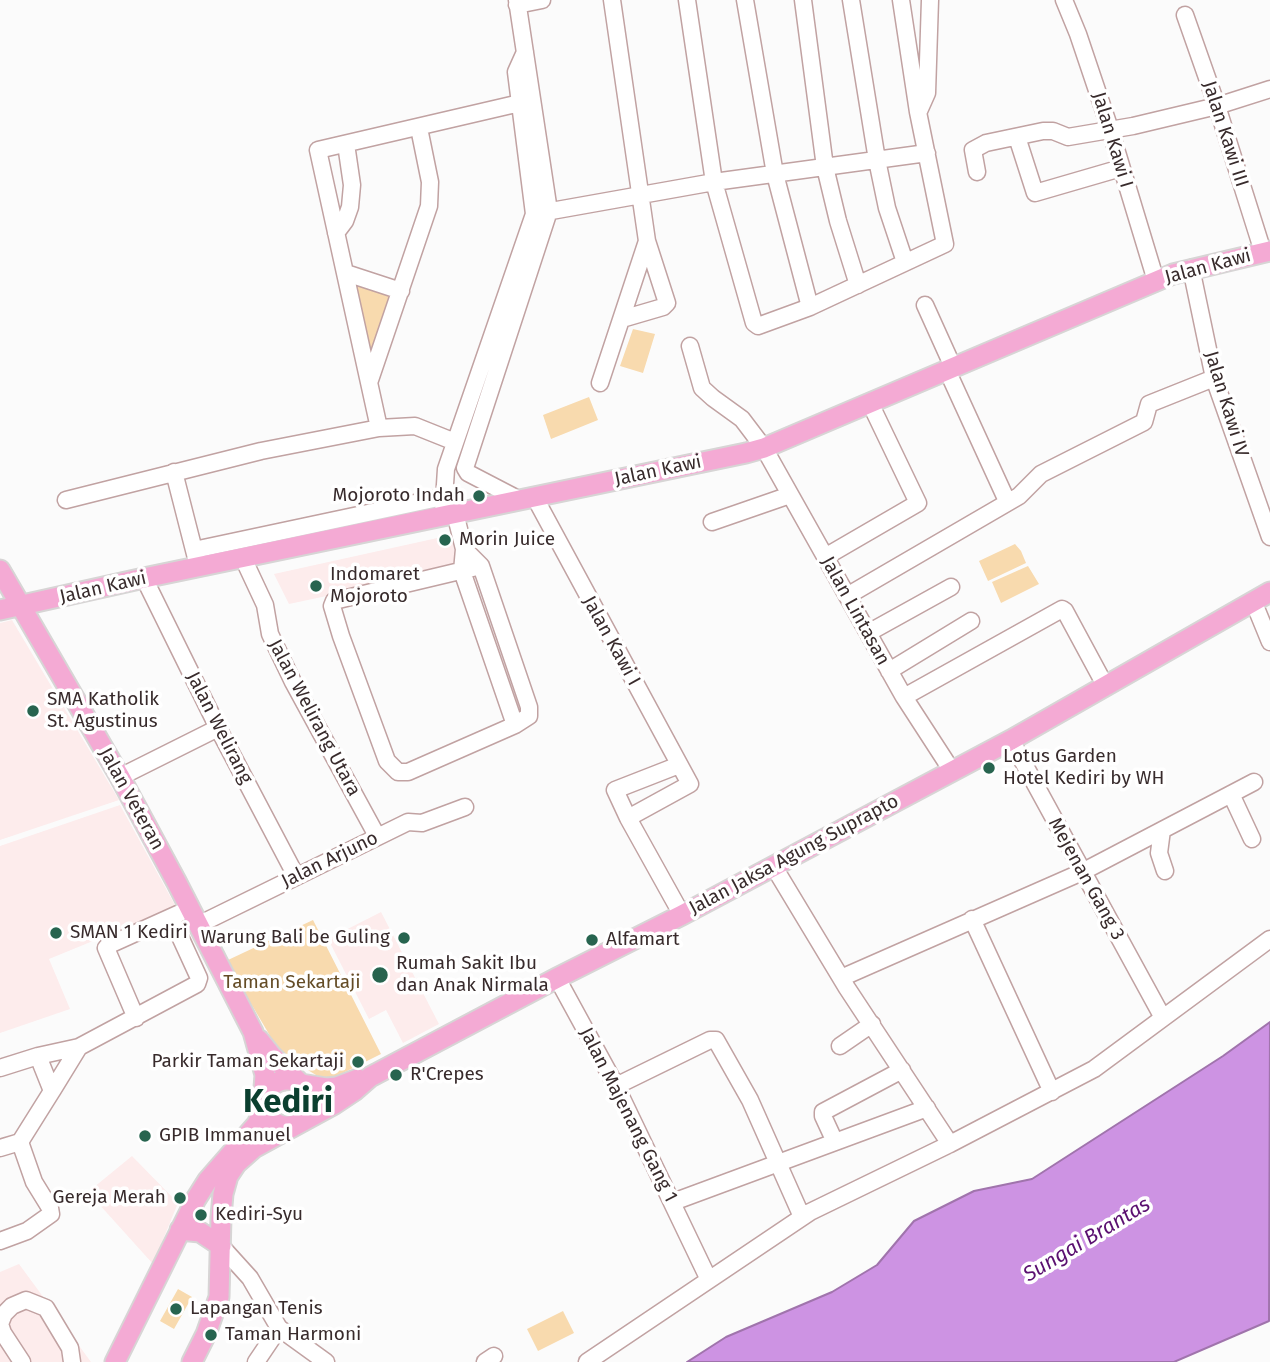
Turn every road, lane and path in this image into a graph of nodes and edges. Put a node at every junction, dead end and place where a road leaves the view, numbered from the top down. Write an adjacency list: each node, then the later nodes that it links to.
1 (612, 0): 27 (street)
2 (687, 0): 26 (street)
3 (745, 0): 25 (street)
4 (803, 0): 22 (street)
5 (851, 0): 21 (street)
6 (901, 0): 15 (street)
7 (930, 0): 15 (street)
8 (1064, 0): 17 (street, Jalan Kawi I)
9 (526, 1): 11 (street)
10 (1185, 15): 14 (street, Jalan Kawi III)
11 (525, 52): 13 (street); 28 (street)
12 (1270, 89): 14 (street)
13 (520, 103): 16 (street); 28 (street)
14 (1217, 106): 17 (street); 31 (street, Jalan Kawi III)
15 (918, 111): 20 (street)
16 (419, 128): 19 (street); 37 (street)
17 (1110, 129): 18 (street); 23 (street, Jalan Kawi I)
18 (1017, 137): 23 (street); 24 (street)
19 (345, 144): 29 (street); 29 (street)
20 (927, 153): 21 (street); 32 (street)
21 (877, 160): 22 (street); 32 (street)
22 (825, 167): 25 (street); 36 (street)
23 (1121, 168): 35 (street, Jalan Kawi I)
24 (977, 172)
25 (775, 174): 26 (street); 39 (street)
26 (714, 182): 27 (street); 39 (street)
27 (640, 194): 28 (street); 30 (street)
28 (541, 213): 47 (street)
29 (336, 233): 34 (street)
30 (647, 241): 40 (street); 40 (street)
31 (1266, 252): 33 (main road, Jalan Kawi)
32 (905, 262): 36 (street)
33 (1191, 268): 35 (main road, Jalan Kawi); 43 (street, Jalan Kawi IV)
34 (346, 273): 37 (street); 44 (street)
35 (1156, 281): 42 (main road, Jalan Kawi)
36 (858, 285): 39 (street)
37 (401, 291): 44 (street)
38 (925, 305): 42 (street)
39 (810, 307)
40 (622, 319): 45 (street)
41 (690, 346): 50 (street, Jalan Lintasan)
42 (950, 369): 46 (main road, Jalan Kawi); 55 (street)
43 (1214, 378): 55 (street); 58 (street, Jalan Kawi IV)
44 (370, 380): 48 (street)
45 (600, 383)
46 (870, 403): 50 (main road, Jalan Kawi); 60 (street)
47 (475, 409): 49 (street); 53 (street)
48 (379, 428): 49 (street); 51 (street)
49 (456, 442): 56 (street)
50 (764, 448): 52 (street, Jalan Lintasan); 53 (main road, Jalan Kawi)
51 (174, 471): 54 (street); 62 (street)
52 (790, 495): 57 (street); 60 (street, Jalan Lintasan)
53 (526, 498): 56 (main road, Jalan Kawi); 81 (street, Jalan Kawi I)
54 (66, 500)
55 (1007, 501): 68 (street)
56 (447, 508): 59 (street); 61 (main road, Jalan Kawi); 62 (street)
57 (712, 522)
58 (1270, 537)
59 (464, 549): 63 (street); 65 (street)
60 (825, 557): 68 (street, Jalan Lintasan)
61 (243, 558): 62 (main road, Jalan Kawi); 89 (street, Jalan Welirang Utara)
62 (196, 559): 66 (main road, Jalan Kawi)
63 (481, 566): 65 (street); 78 (street)
64 (0, 570): 70 (main road, Jalan Veteran)
65 (462, 571): 78 (street); 78 (street)
66 (144, 578): 70 (main road, Jalan Kawi); 79 (street, Jalan Welirang)
67 (951, 587): 73 (street)
68 (847, 596): 73 (street, Jalan Lintasan)
69 (1262, 597): 74 (street); 76 (main road, Jalan Jaksa Agung Suprapto)
70 (20, 607): 71 (main road, Jalan Kawi); 83 (main road, Jalan Veteran)
71 (0, 610)
72 (971, 621): 75 (street)
73 (868, 633): 75 (street, Jalan Lintasan)
74 (1270, 642)
75 (889, 670): 77 (street, Jalan Lintasan)
76 (1107, 687): 77 (street); 80 (main road, Jalan Jaksa Agung Suprapto)
77 (904, 697): 82 (street, Jalan Lintasan)
78 (515, 725)
79 (218, 728): 83 (street); 94 (street, Jalan Welirang)
80 (1011, 740): 82 (main road, Jalan Jaksa Agung Suprapto); 93 (street, Mejenan Gang 3)
81 (679, 765): 87 (street, Jalan Kawi I); 87 (street)
82 (952, 771): 91 (main road, Jalan Jaksa Agung Suprapto)
83 (120, 777): 95 (main road, Jalan Veteran)
84 (1254, 782): 85 (street)
85 (1231, 794): 88 (street); 90 (street)
86 (465, 807): 89 (street, Jalan Arjuno)
87 (628, 818): 96 (street)
88 (1162, 830): 92 (street); 93 (street)
89 (377, 836): 94 (street, Jalan Arjuno)
90 (1252, 839)
91 (774, 867): 96 (main road, Jalan Jaksa Agung Suprapto); 100 (street)
92 (1165, 871)
93 (1082, 873): 97 (street); 102 (street, Mejenan Gang 3)
94 (296, 876): 95 (street, Jalan Arjuno)
95 (185, 915): 101 (street); 101 (street, Jalan Arjuno); 104 (main road, Jalan Veteran)
96 (682, 915): 99 (main road, Jalan Jaksa Agung Suprapto)
97 (972, 919): 100 (street); 114 (street)
98 (1270, 939): 102 (street)
99 (557, 978): 110 (main road, Jalan Jaksa Agung Suprapto); 112 (street, Jalan Majenang Gang 1)
100 (841, 978): 103 (street)
101 (135, 1018): 106 (street)
102 (1163, 1018): 114 (street)
103 (872, 1024): 105 (street); 109 (street)
104 (253, 1032): 111 (main road); 115 (main road)
105 (840, 1046)
106 (79, 1047): 107 (street); 113 (street)
107 (38, 1056): 108 (street); 113 (street)
108 (0, 1068)
109 (902, 1070): 116 (street); 119 (street)
110 (370, 1077): 111 (main road); 117 (main road)
111 (301, 1084): 115 (main road); 117 (main road)
112 (616, 1086): 122 (street); 123 (street, Jalan Majenang Gang 1)
113 (52, 1091): 118 (street)
114 (1052, 1092): 120 (street)
115 (264, 1102): 117 (main road); 125 (main road)
116 (927, 1108): 119 (street); 120 (street)
117 (299, 1124): 127 (main road)
118 (20, 1142): 121 (street); 126 (street)
119 (835, 1142): 122 (street)
120 (950, 1144): 124 (street)
121 (0, 1147)
122 (779, 1163): 123 (street); 124 (street)
123 (673, 1202): 128 (street, Jalan Majenang Gang 1)
124 (802, 1217): 128 (street)
125 (180, 1230): 127 (main road); 132 (main road)
126 (0, 1241)
127 (221, 1246): 129 (street); 133 (main road)
128 (707, 1275): 136 (street)
129 (279, 1328): 134 (street); 135 (street)
130 (22, 1362): 131 (street)
131 (72, 1362)
132 (115, 1362)
133 (192, 1362)
134 (256, 1362)
135 (326, 1362)
136 (587, 1362)

